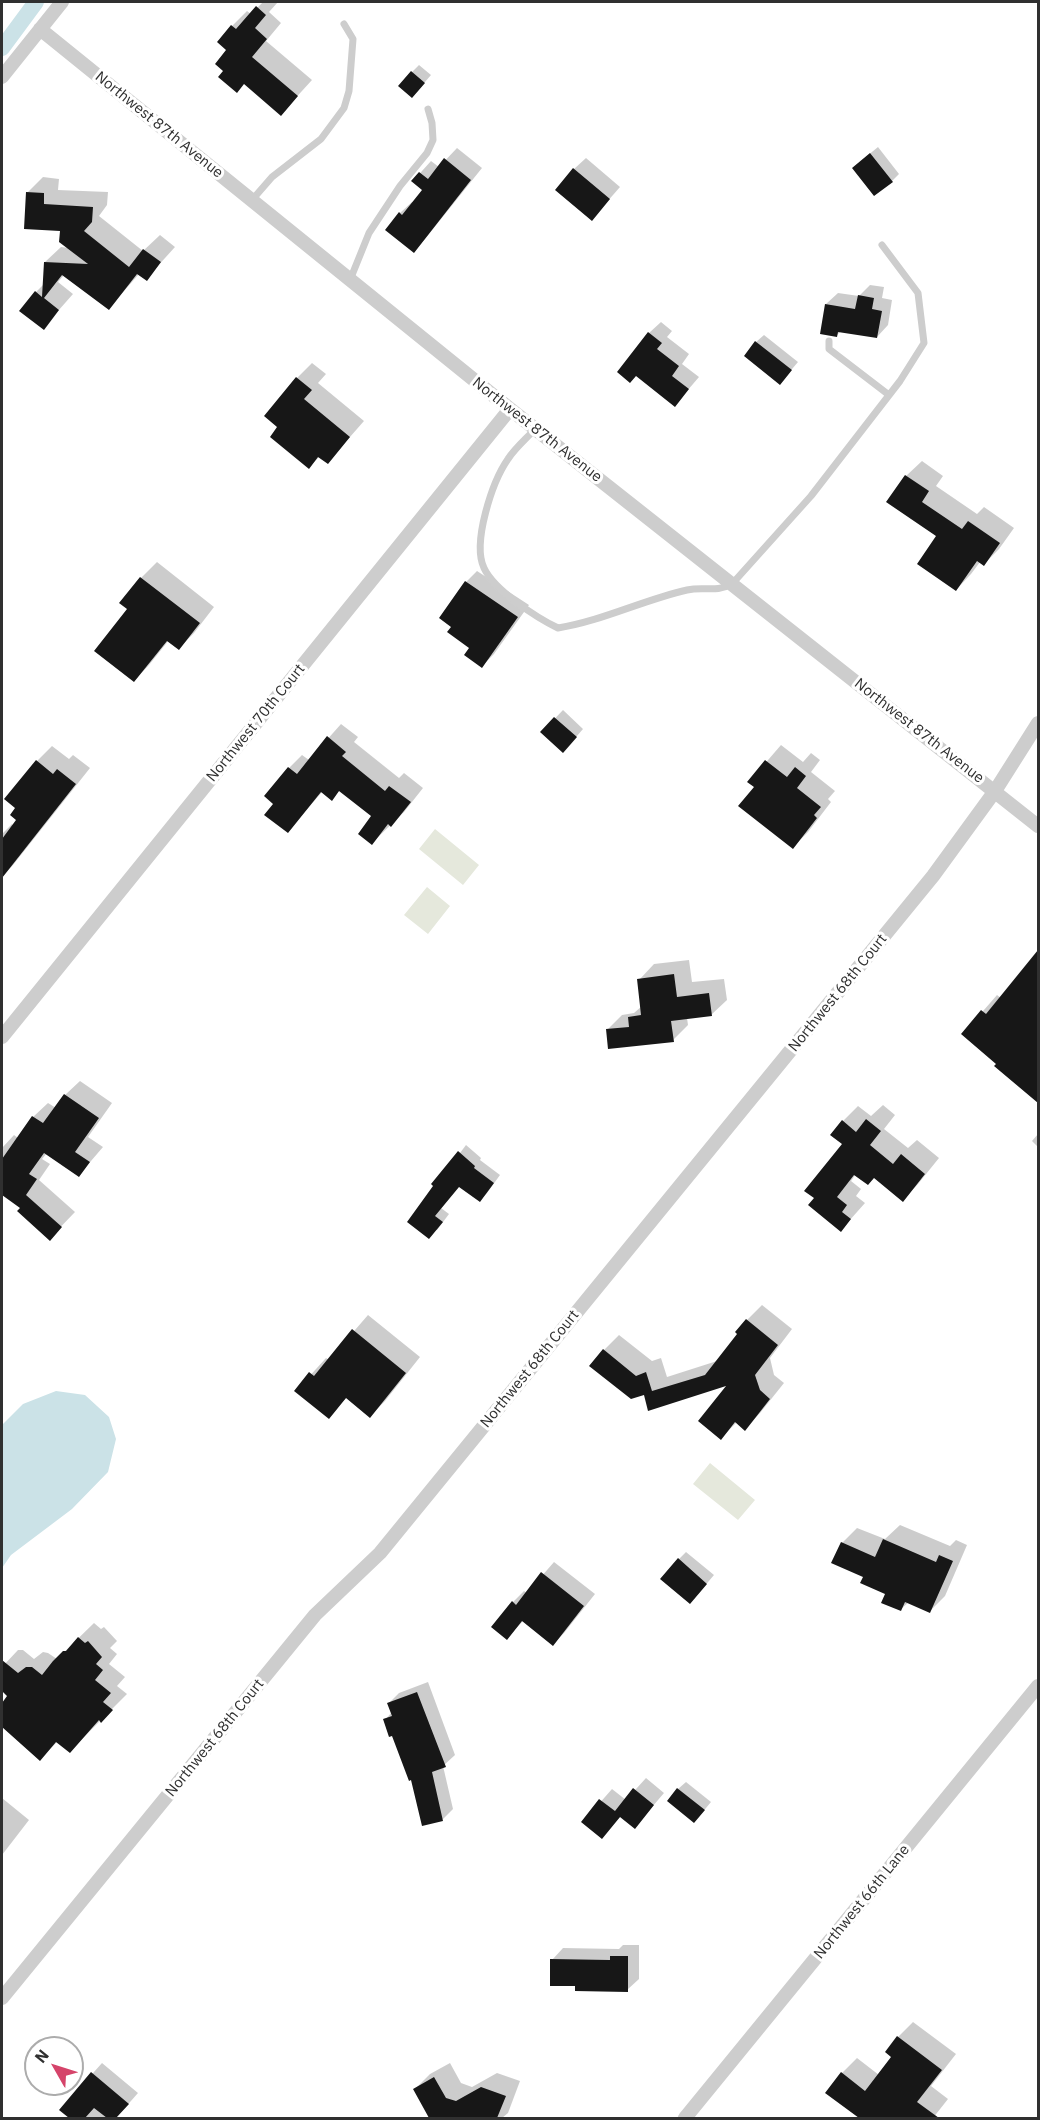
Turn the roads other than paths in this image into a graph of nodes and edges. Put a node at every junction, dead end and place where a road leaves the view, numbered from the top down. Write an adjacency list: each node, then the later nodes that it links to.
1 (62, 2): 3 (street)
2 (344, 24): 6 (lane)
3 (40, 29): 4 (street); 6 (street, Northwest 87th Avenue)
4 (2, 77)
5 (428, 109): 8 (lane)
6 (252, 200): 8 (street, Northwest 87th Avenue)
7 (882, 245): 10 (lane)
8 (350, 280): 11 (street, Northwest 87th Avenue)
9 (829, 341): 10 (lane)
10 (889, 395): 13 (lane)
11 (510, 409): 12 (street, Northwest 87th Avenue); 17 (street, Northwest 70th Court)
12 (535, 428): 13 (street, Northwest 87th Avenue); 13 (lane)
13 (732, 584): 15 (street, Northwest 87th Avenue)
14 (1038, 723): 15 (street, Northwest 68th Court)
15 (995, 791): 16 (street, Northwest 87th Avenue); 19 (street, Northwest 68th Court)
16 (1038, 826)
17 (2, 1037)
18 (1038, 1686): 20 (street, Northwest 66th Lane)
19 (2, 1998)
20 (685, 2118)

